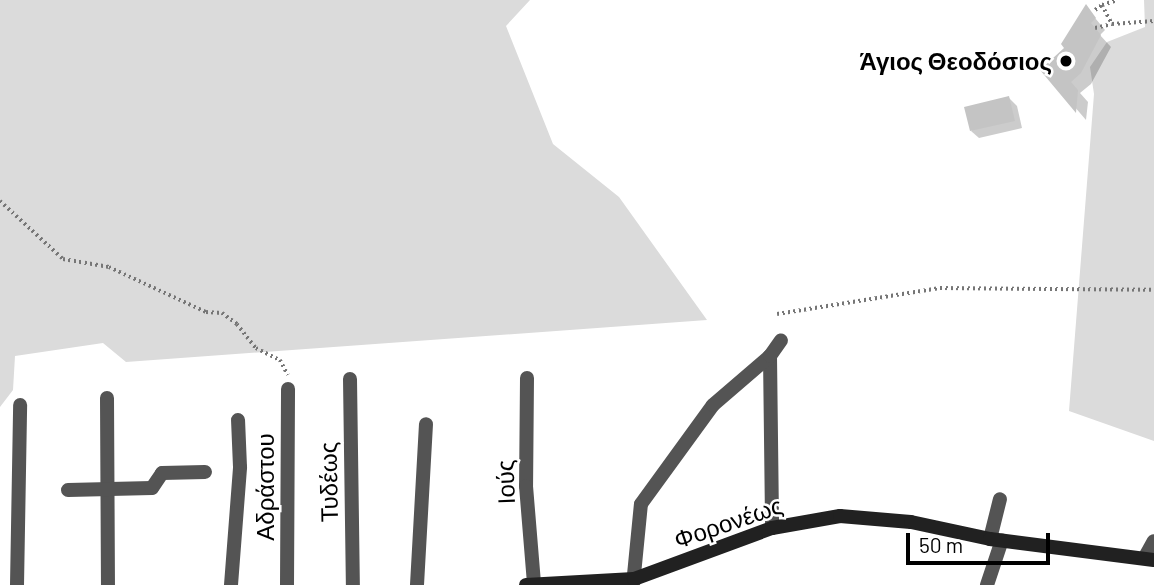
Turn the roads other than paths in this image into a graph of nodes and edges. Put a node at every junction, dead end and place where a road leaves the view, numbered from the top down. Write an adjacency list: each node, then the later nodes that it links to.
1 (781, 340): 2 (street)
2 (770, 356): 14 (street); 18 (street)
3 (527, 378): 19 (street, Ιούς)
4 (350, 379): 24 (street, Τυδέως)
5 (288, 389): 23 (street, Αδράστου)
6 (107, 398): 11 (street)
7 (20, 405): 20 (street)
8 (238, 420): 22 (street)
9 (426, 424): 25 (street)
10 (205, 472): 11 (street)
11 (106, 488): 12 (street); 21 (street)
12 (68, 490)
13 (1000, 499): 15 (street)
14 (772, 528): 15 (street, Φορονέως); 18 (street, Φορονέως)
15 (996, 540): 17 (street, Φορονέως); 26 (street)
16 (1154, 541): 17 (street)
17 (1149, 558)
18 (634, 582): 19 (street, Φορονέως)
19 (530, 584)
20 (17, 585)
21 (108, 585)
22 (231, 585)
23 (287, 585)
24 (353, 585)
25 (416, 585)
26 (987, 585)

